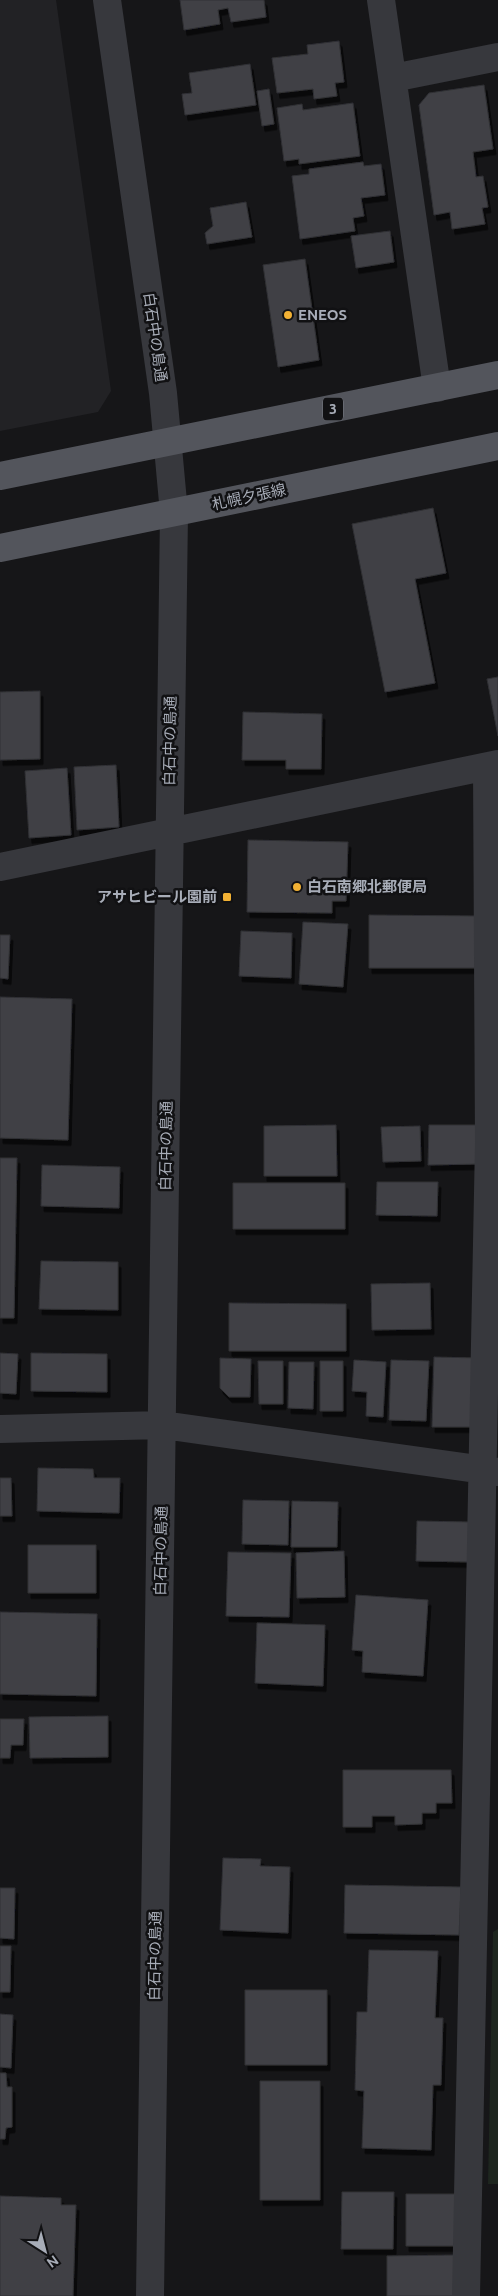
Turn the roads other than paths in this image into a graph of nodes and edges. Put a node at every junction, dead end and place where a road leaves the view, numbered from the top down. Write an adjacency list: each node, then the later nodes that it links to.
1 (107, 0): 7 (street, 白石中の島通)
2 (381, 0): 4 (street)
3 (498, 57): 4 (street)
4 (393, 78): 6 (street)
5 (498, 375): 6 (main road, 3)
6 (436, 388): 7 (main road, 3)
7 (168, 442): 9 (main road, 3); 10 (street, 白石中の島通)
8 (498, 446): 10 (main road, 札幌夕張線)
9 (0, 476)
10 (174, 513): 11 (main road, 札幌夕張線); 13 (street, 白石中の島通)
11 (0, 548)
12 (492, 766): 13 (street); 15 (street)
13 (169, 832): 14 (street); 17 (street, 白石中の島通)
14 (0, 867)
15 (493, 951): 16 (street)
16 (493, 1142): 19 (street)
17 (163, 1424): 18 (street); 19 (street); 21 (street, 白石中の島通)
18 (0, 1429)
19 (490, 1471): 20 (street)
20 (486, 1900): 22 (street)
21 (150, 2296)
22 (466, 2296)

